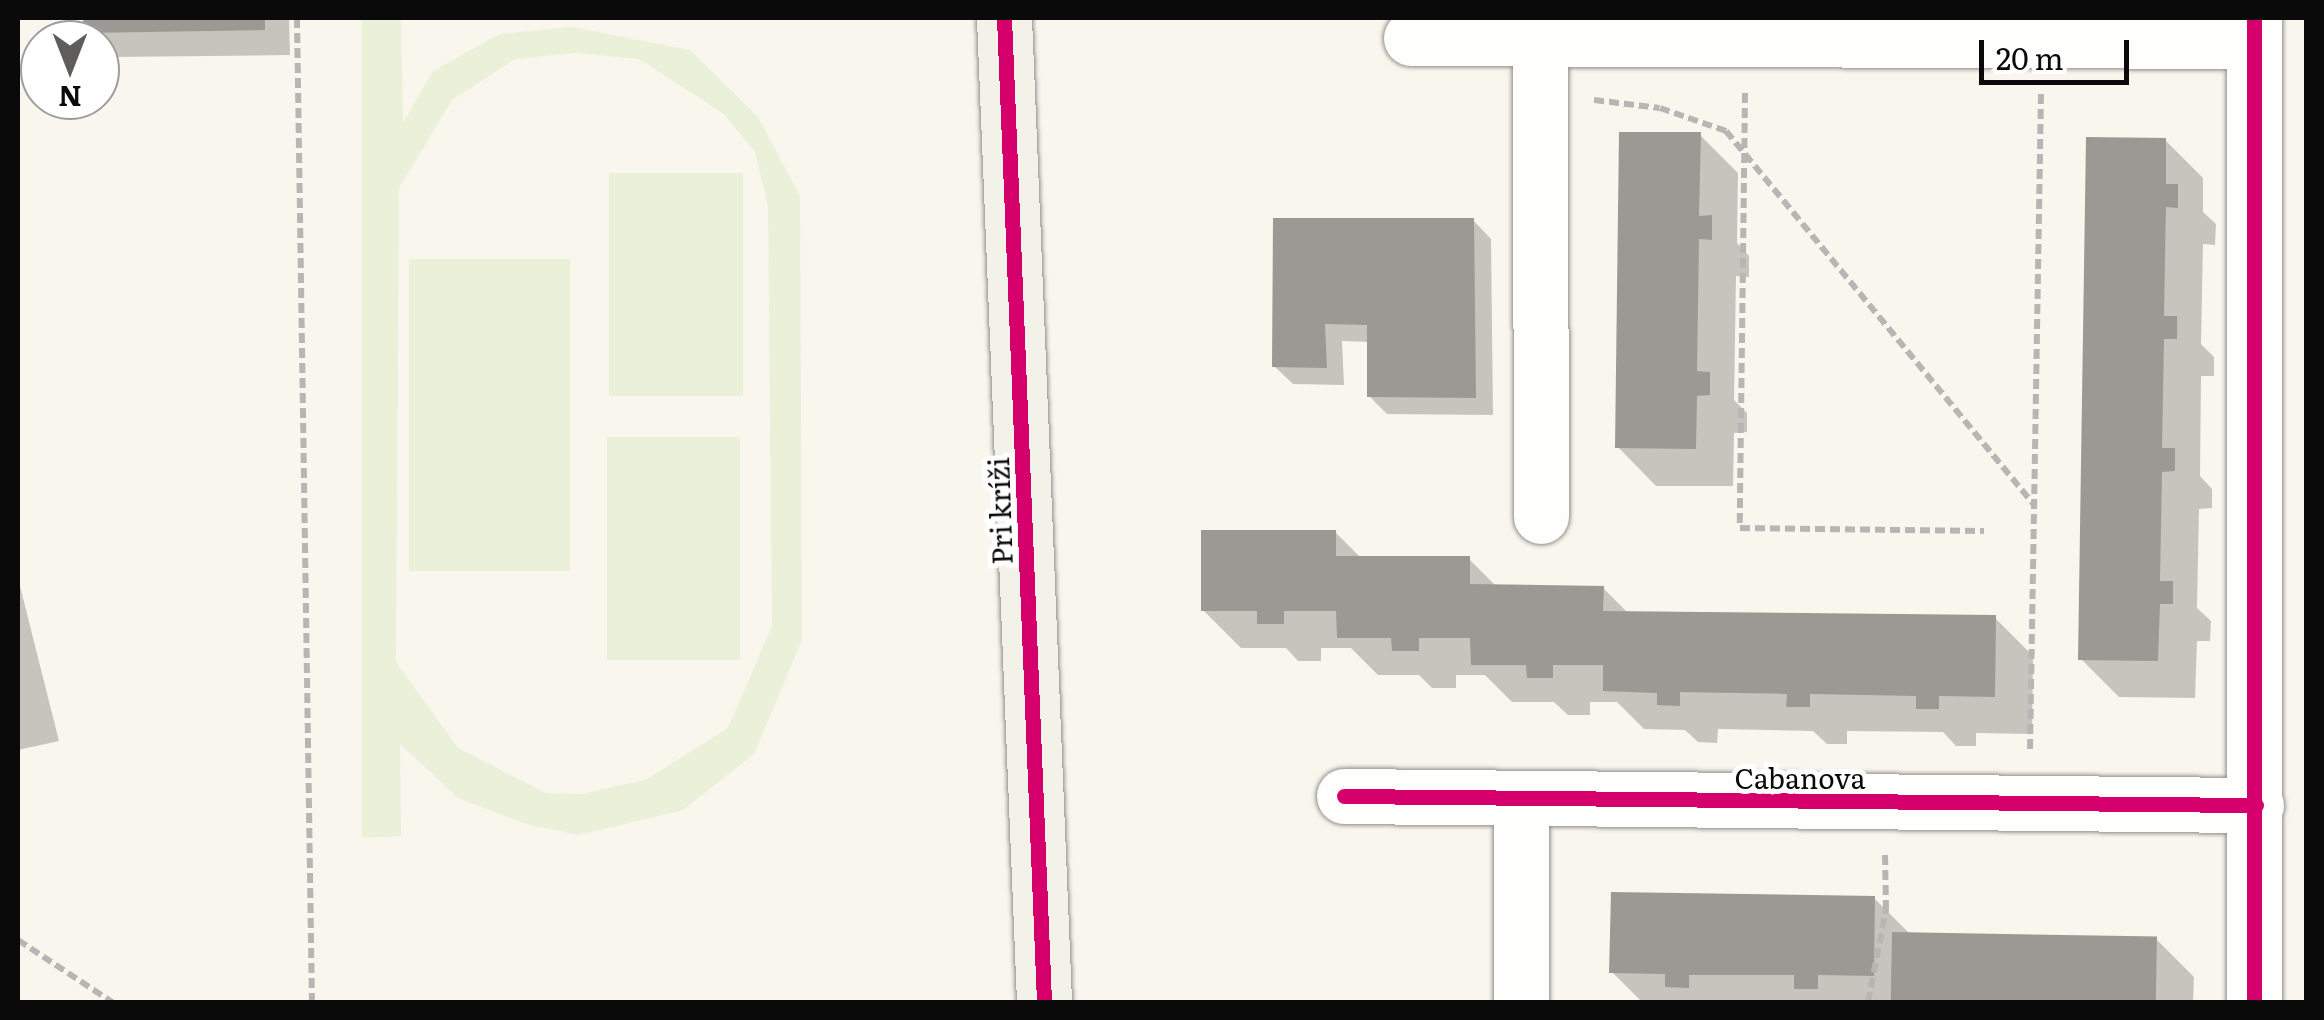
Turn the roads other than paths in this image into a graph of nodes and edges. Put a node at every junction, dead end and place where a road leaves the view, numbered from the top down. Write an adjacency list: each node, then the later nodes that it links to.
1 (1004, 18): 9 (street, Pri kríži)
2 (2254, 29): 4 (street); 8 (street)
3 (1411, 38): 4 (street)
4 (1540, 38): 5 (street)
5 (1541, 516)
6 (1344, 796): 7 (street, Cabanova)
7 (1521, 800): 8 (street, Cabanova); 10 (street)
8 (2256, 805): 11 (street)
9 (1044, 1002)
10 (1521, 1002)
11 (2254, 1002)

